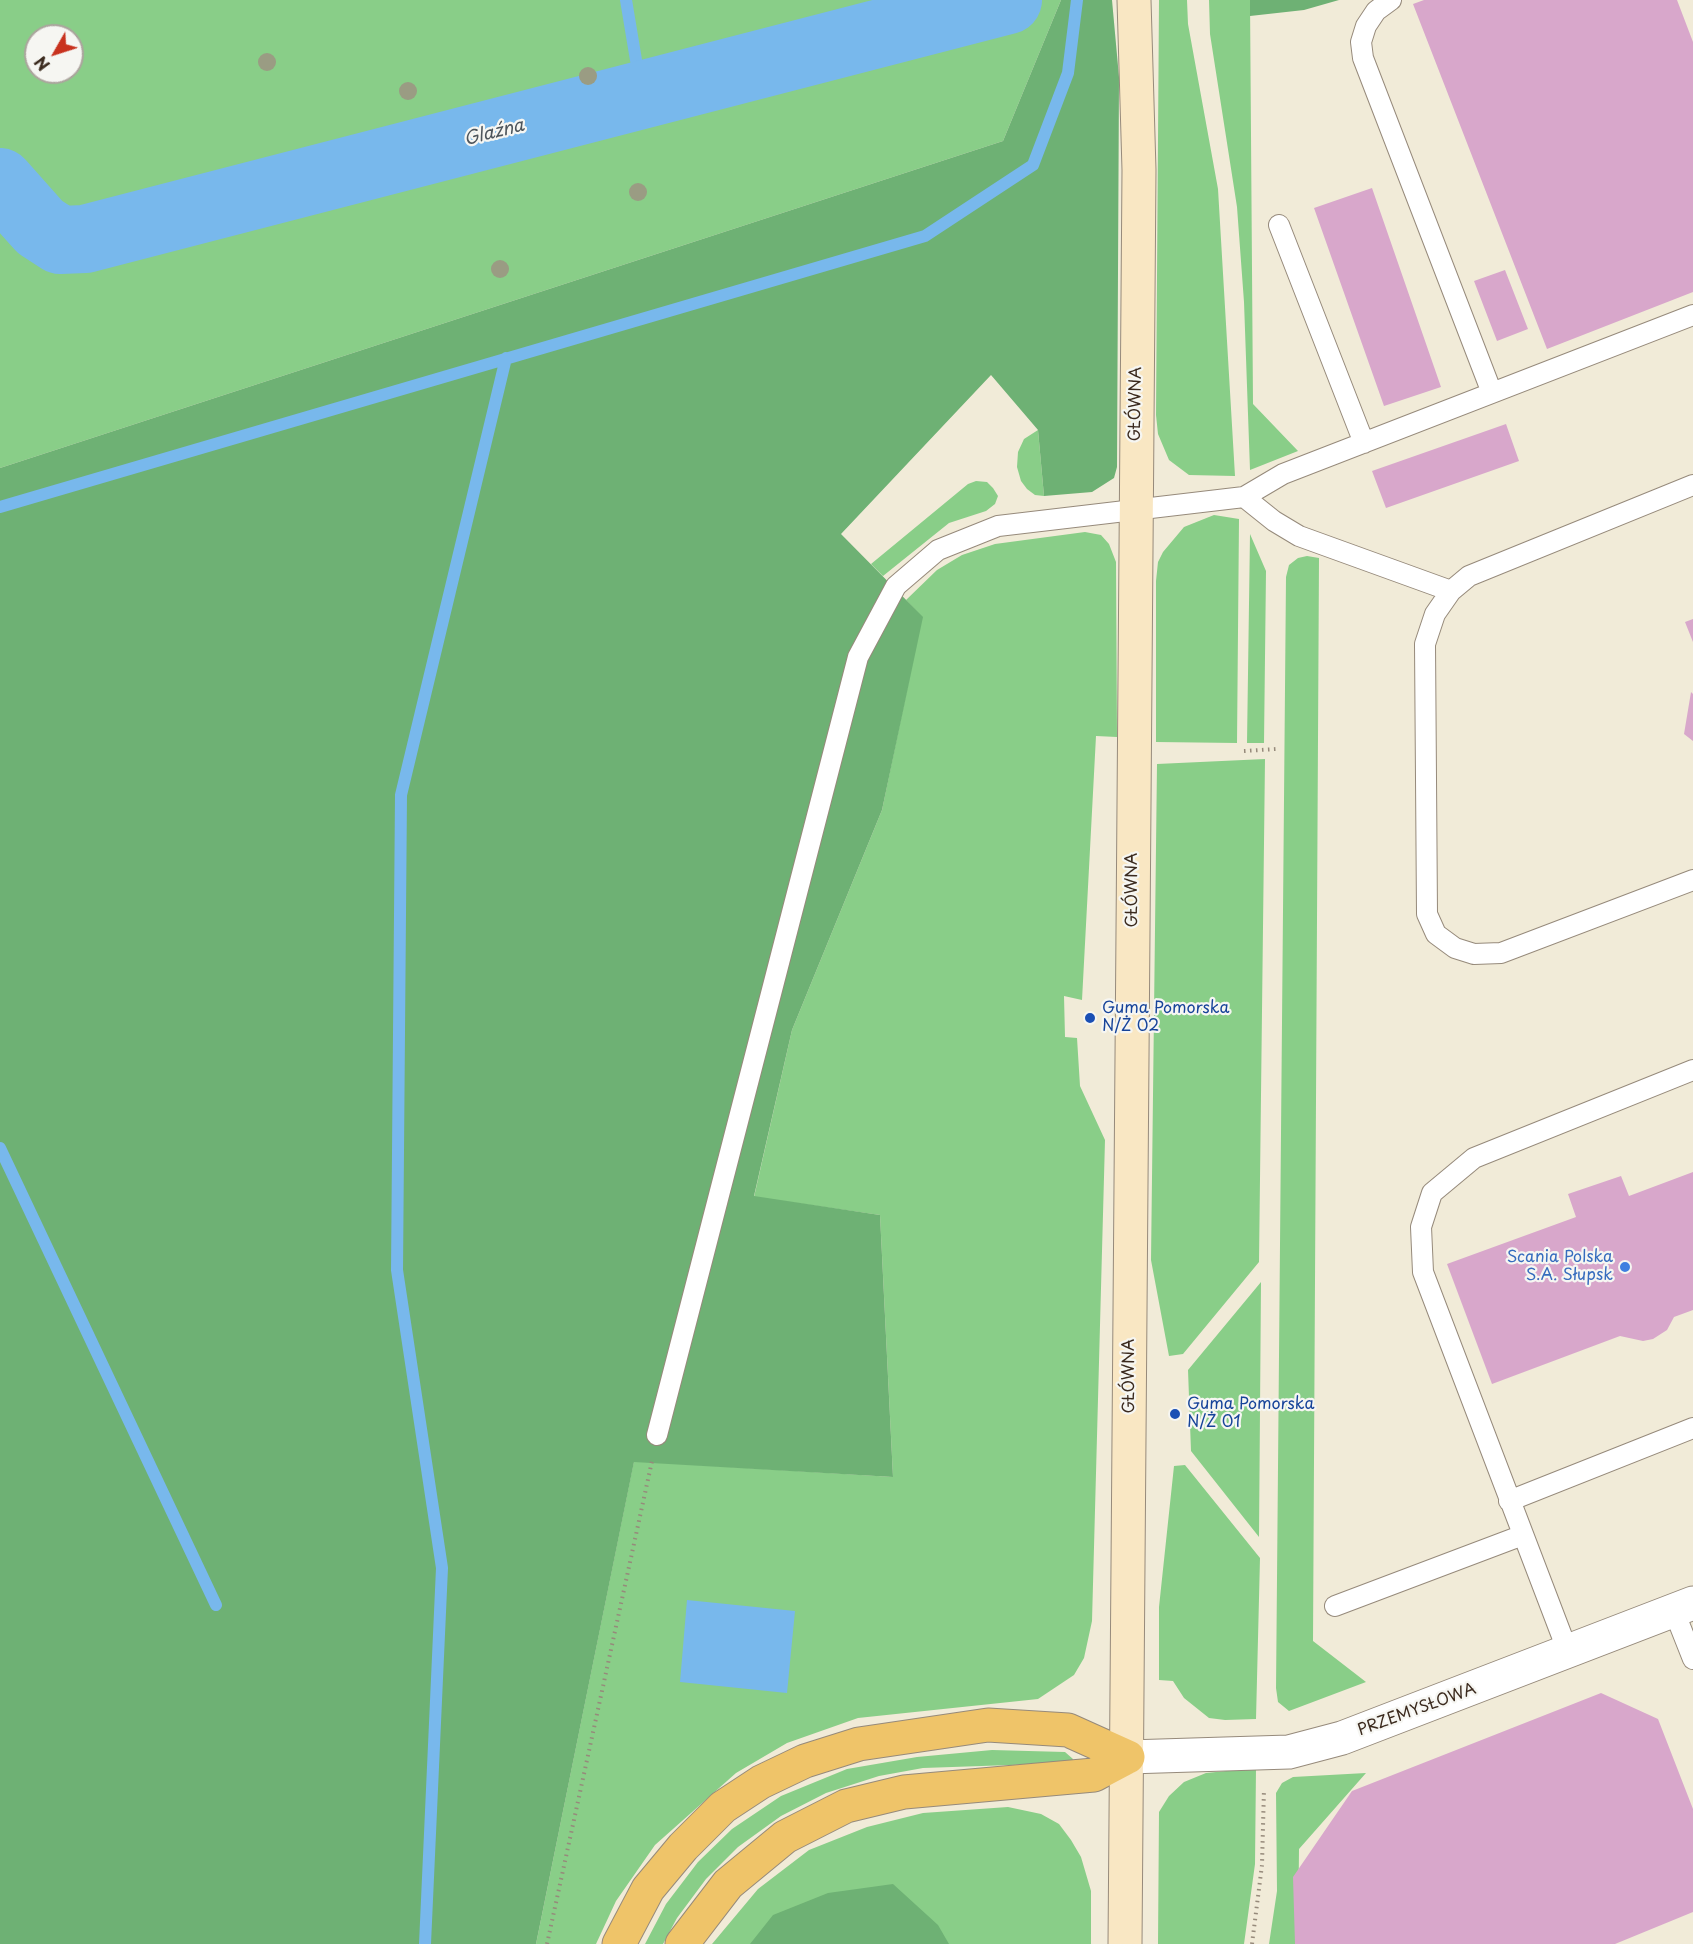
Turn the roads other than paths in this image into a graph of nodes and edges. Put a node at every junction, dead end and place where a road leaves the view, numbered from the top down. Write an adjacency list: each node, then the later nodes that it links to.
1 (1391, 0): 5 (lane)
2 (1135, 11): 9 (main road, GŁÓWNA)
3 (1279, 225): 6 (lane)
4 (1693, 315): 5 (lane)
5 (1492, 393): 6 (lane)
6 (1364, 443): 8 (lane)
7 (1693, 485): 10 (lane)
8 (1244, 497): 9 (lane); 10 (lane)
9 (1135, 508): 14 (lane); 21 (main road, GŁÓWNA)
10 (1451, 591): 11 (lane)
11 (1693, 880)
12 (1693, 1070): 15 (lane)
13 (1693, 1428): 15 (lane)
14 (657, 1435)
15 (1509, 1501): 16 (lane)
16 (1523, 1535): 17 (lane); 19 (lane)
17 (1335, 1606)
18 (1684, 1607): 19 (street, PRZEMYSŁOWA); 20 (lane)
19 (1568, 1652): 21 (street, PRZEMYSŁOWA)
20 (1693, 1659)
21 (1128, 1757): 22 (highway); 23 (highway); 24 (main road, GŁÓWNA)
22 (619, 1944)
23 (682, 1944)
24 (1125, 1944)

